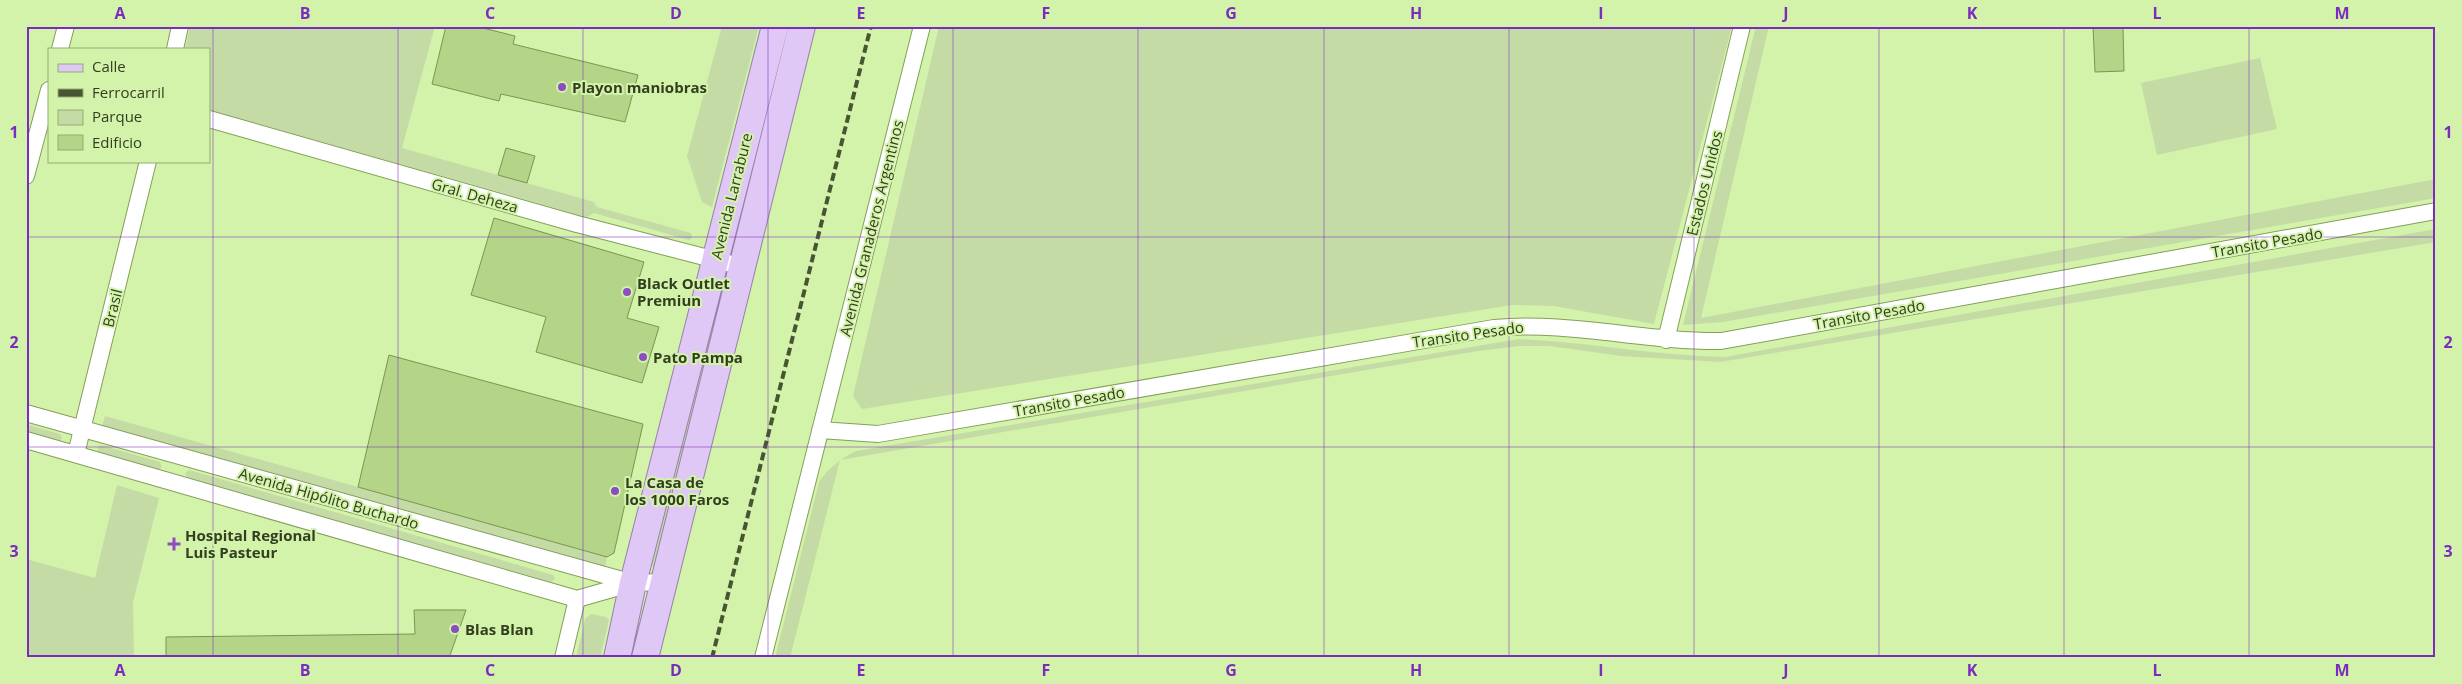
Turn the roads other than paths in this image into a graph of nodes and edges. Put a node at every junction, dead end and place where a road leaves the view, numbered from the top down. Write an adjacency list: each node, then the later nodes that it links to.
1 (66, 26): 7 (street)
2 (180, 26): 8 (street)
3 (775, 26): 14 (main road, Avenida Larrabure)
4 (802, 26): 15 (main road, Avenida Larrabure)
5 (922, 26): 19 (street, Avenida Granaderos Argentinos)
6 (1742, 26): 16 (street, Estados Unidos)
7 (60, 48)
8 (175, 48)
9 (48, 94): 12 (street)
10 (210, 119): 14 (street, Gral. Deheza)
11 (148, 162): 18 (street, Brasil)
12 (26, 176)
13 (2436, 211): 16 (street, Transito Pesado)
14 (715, 260): 15 (street, Gral. Deheza); 25 (main road, Avenida Larrabure)
15 (743, 267): 24 (main road, Avenida Larrabure)
16 (1666, 340): 19 (street, Transito Pesado)
17 (26, 413): 18 (street, Avenida Hipólito Buchardo)
18 (83, 428): 21 (street, Brasil); 22 (street, Avenida Hipólito Buchardo)
19 (820, 430): 30 (street)
20 (26, 440): 21 (street, Avenida Hipólito Buchardo)
21 (76, 454): 23 (street, Avenida Hipólito Buchardo)
22 (178, 456): 23 (street); 25 (street, Avenida Hipólito Buchardo)
23 (173, 483): 26 (street, Avenida Hipólito Buchardo)
24 (663, 582): 25 (street); 29 (main road, Avenida Larrabure)
25 (632, 583): 26 (street); 28 (main road, Avenida Larrabure)
26 (577, 599): 27 (street)
27 (563, 658)
28 (617, 658)
29 (645, 658)
30 (763, 658)

